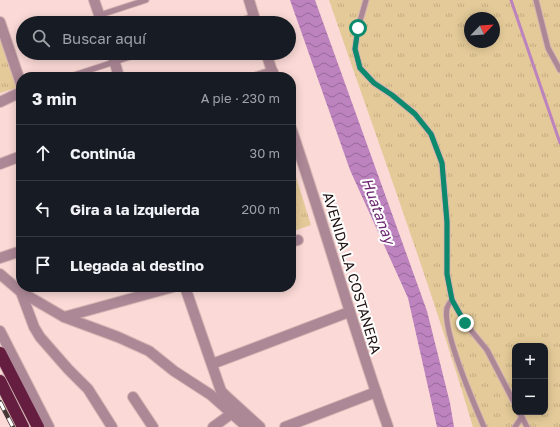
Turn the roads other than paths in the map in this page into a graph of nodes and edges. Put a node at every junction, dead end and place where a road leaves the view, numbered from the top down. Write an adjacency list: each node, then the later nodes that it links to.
1 (94, 0): 6 (street)
2 (146, 0): 7 (lane)
3 (249, 0): 8 (street)
4 (366, 0): 30 (lane)
5 (536, 0): 13 (lane)
6 (100, 16)
7 (108, 16)
8 (254, 16)
9 (0, 22): 14 (street)
10 (109, 60): 15 (lane)
11 (115, 60): 16 (street)
12 (268, 60): 17 (street)
13 (560, 70)
14 (17, 72)
15 (80, 72)
16 (118, 72)
17 (272, 72)
18 (16, 94): 19 (street)
19 (0, 102)
20 (296, 157): 31 (street, AVENIDA LA COSTANERA)
21 (16, 158): 22 (street)
22 (0, 164)
23 (16, 253): 24 (street)
24 (0, 258)
25 (0, 274): 26 (street)
26 (16, 288)
27 (21, 292): 32 (street); 46 (street)
28 (155, 292): 32 (street)
29 (187, 292): 35 (street)
30 (452, 300): 39 (lane); 53 (lane)
31 (349, 312): 35 (street); 37 (street, AVENIDA LA COSTANERA)
32 (64, 317): 40 (street)
33 (0, 331): 45 (street)
34 (0, 353): 44 (highway)
35 (212, 364): 50 (street)
36 (0, 381): 43 (highway)
37 (376, 392): 51 (street); 52 (street, AVENIDA LA COSTANERA)
38 (133, 397): 47 (street)
39 (512, 398)
40 (231, 414): 48 (street); 49 (street)
41 (520, 415): 42 (lane)
42 (522, 418): 54 (lane); 55 (lane)
43 (23, 427)
44 (38, 427)
45 (49, 427)
46 (112, 427)
47 (153, 427)
48 (213, 427)
49 (247, 427)
50 (260, 427)
51 (285, 427)
52 (388, 427)
53 (484, 427)
54 (515, 427)
55 (527, 427)

